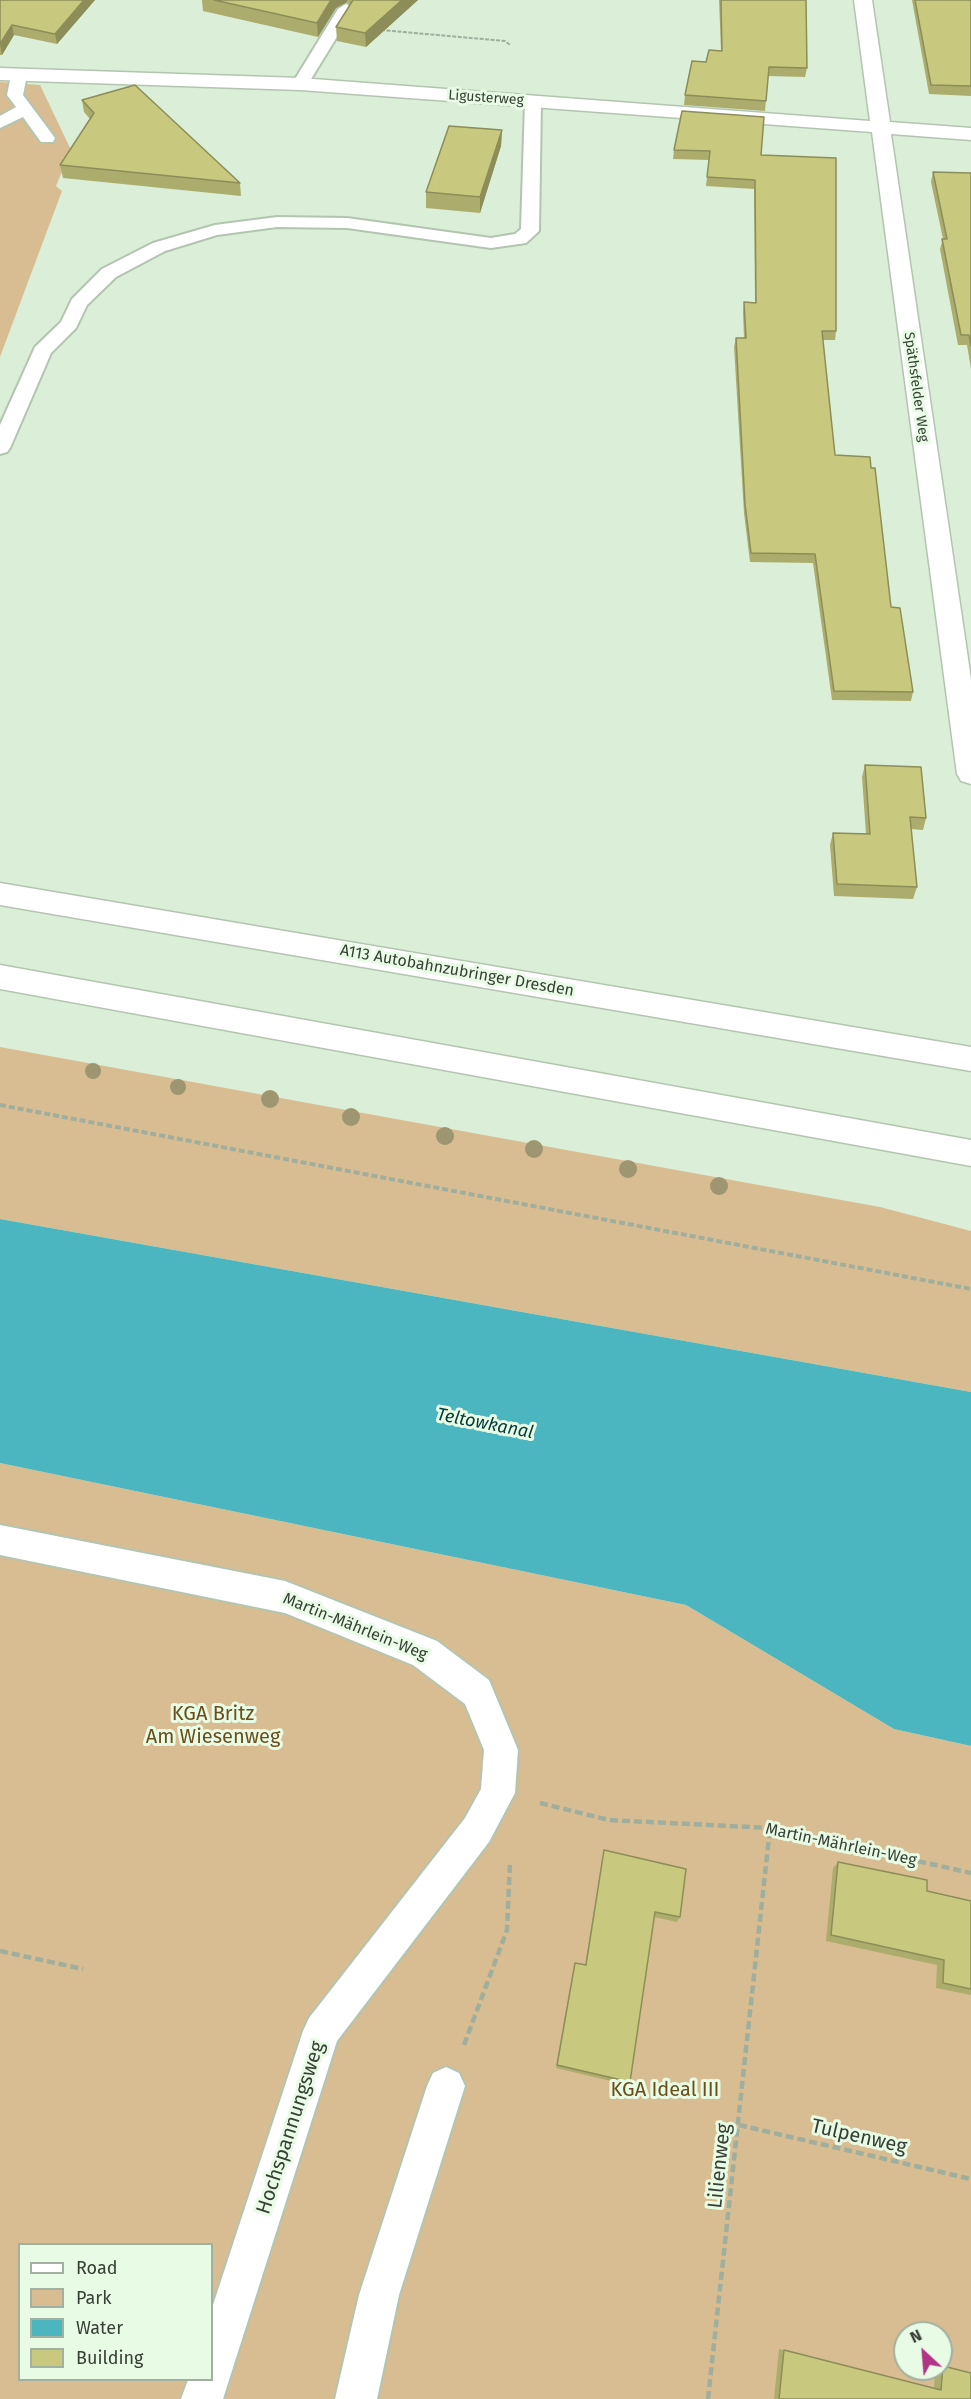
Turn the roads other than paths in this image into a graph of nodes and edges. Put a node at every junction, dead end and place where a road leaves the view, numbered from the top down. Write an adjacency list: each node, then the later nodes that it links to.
1 (863, 0): 8 (main road, Späthsfelder Weg)
2 (346, 9): 4 (lane)
3 (9, 75): 4 (main road, Ligusterweg); 6 (lane)
4 (300, 84): 5 (main road, Ligusterweg)
5 (533, 102): 8 (main road, Ligusterweg); 11 (lane)
6 (25, 109): 7 (lane); 10 (lane)
7 (0, 123)
8 (879, 127): 9 (main road, Ligusterweg); 12 (main road, Späthsfelder Weg)
9 (971, 134)
10 (48, 138)
11 (0, 448)
12 (971, 774)
13 (0, 894): 16 (main road, A113 Autobahnzubringer Dresden)
14 (0, 977): 18 (main road)
15 (971, 1035): 16 (main road)
16 (914, 1049): 17 (main road, A113 Autobahnzubringer Dresden)
17 (971, 1059)
18 (971, 1153)
19 (0, 1540): 20 (lane, Martin-Mährlein-Weg)
20 (498, 1793): 22 (lane, Hochspannungsweg)
21 (446, 2086): 25 (lane)
22 (213, 2366)
23 (207, 2381): 24 (lane)
24 (202, 2399)
25 (357, 2399)

